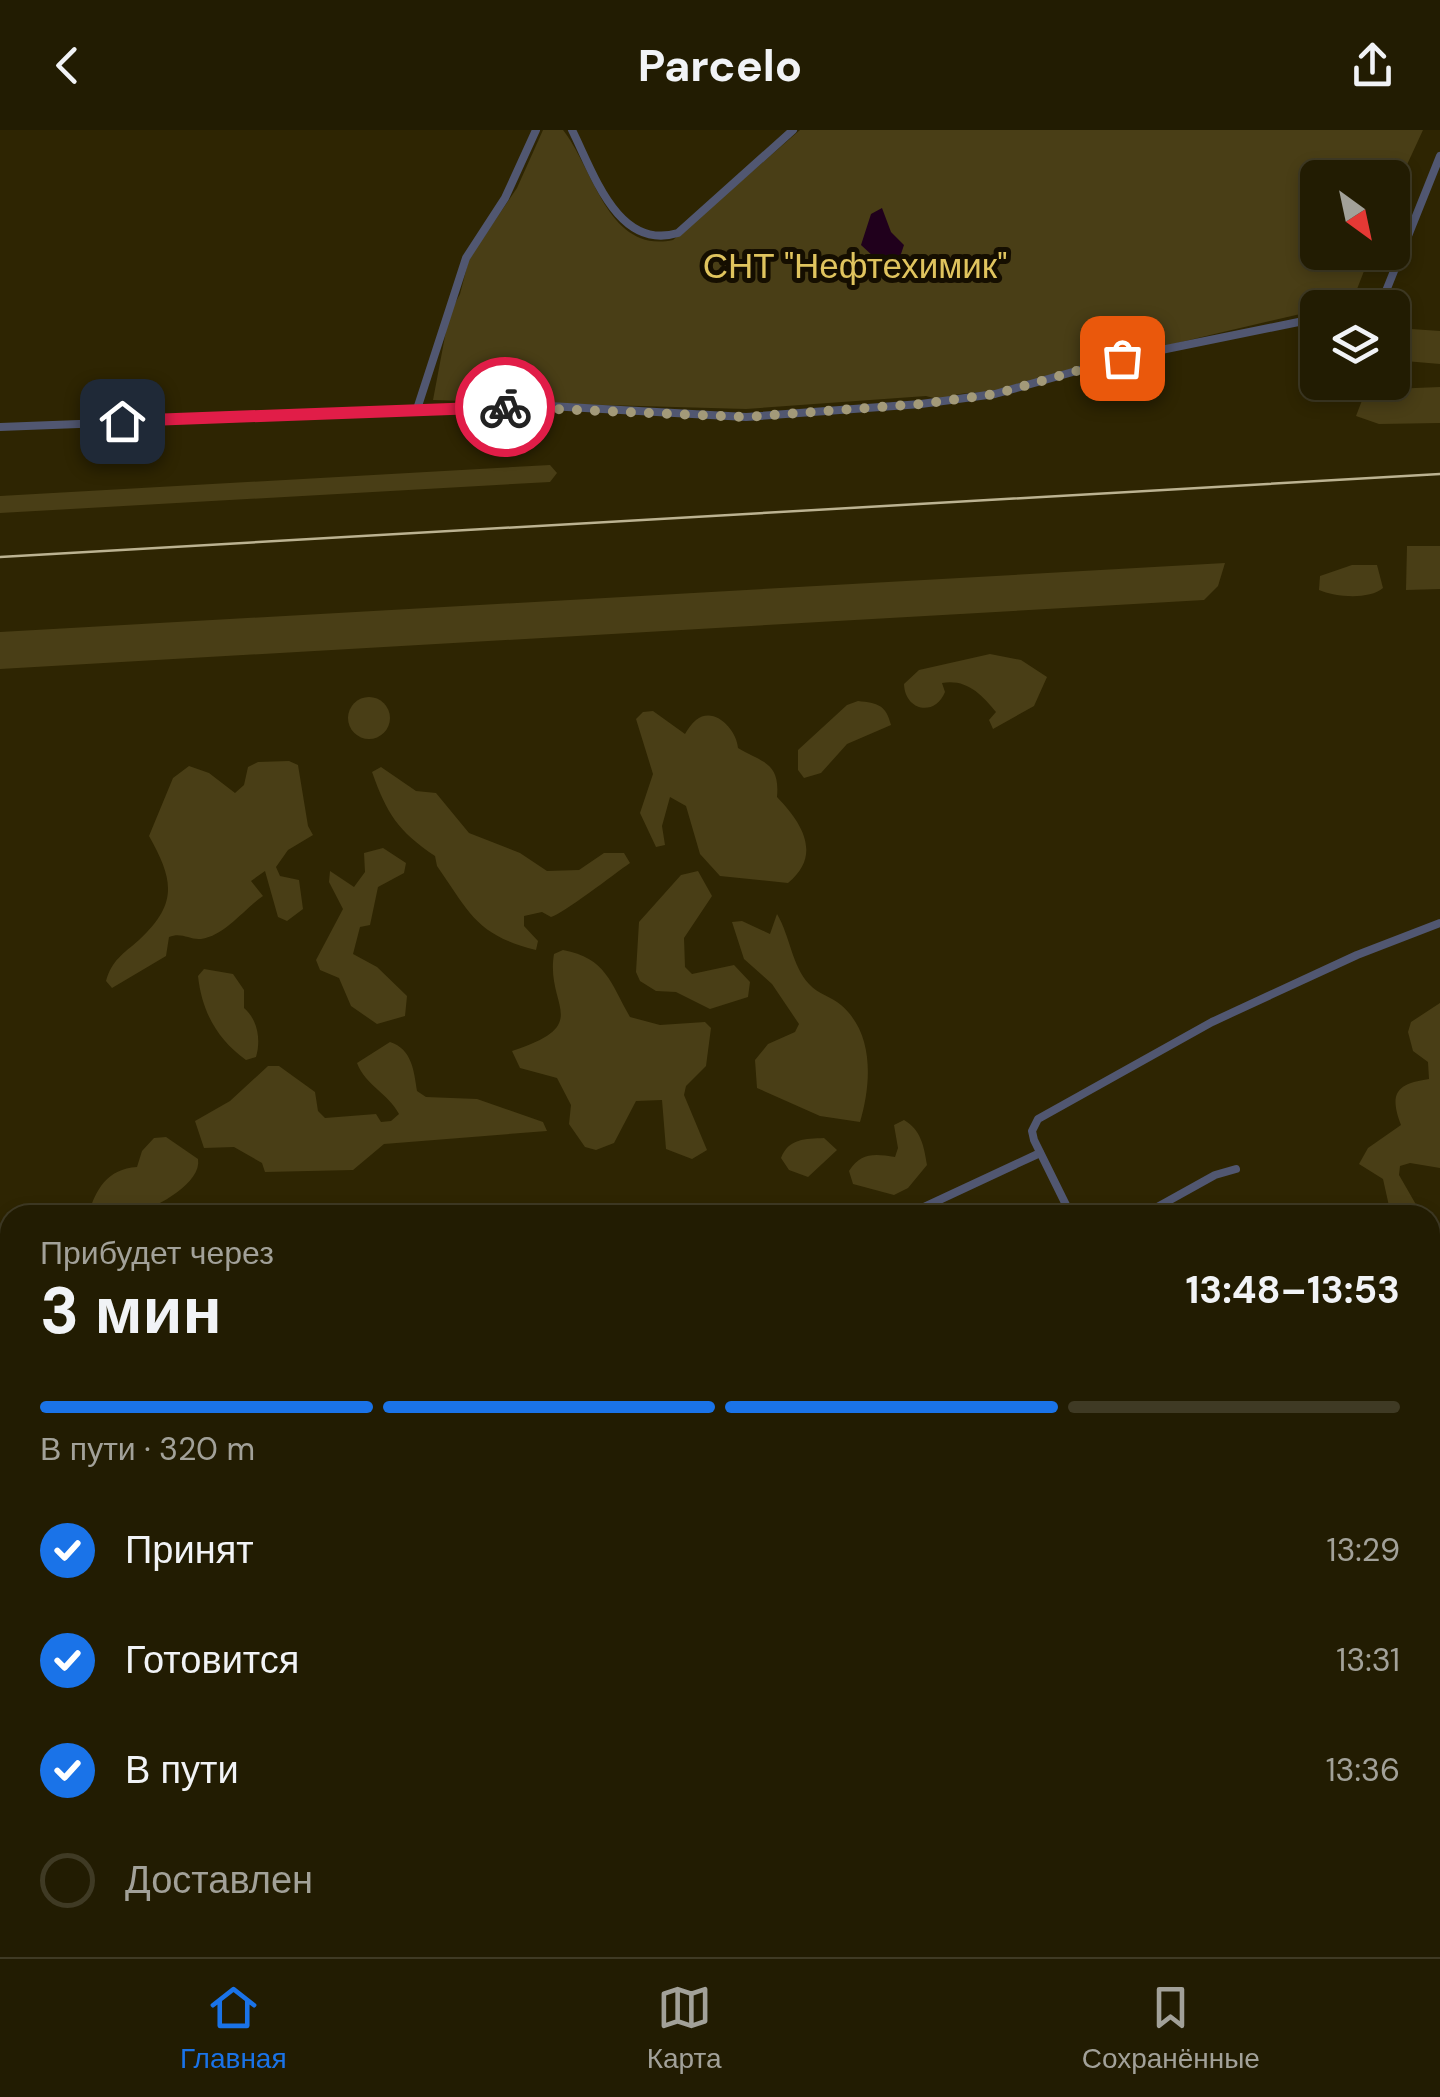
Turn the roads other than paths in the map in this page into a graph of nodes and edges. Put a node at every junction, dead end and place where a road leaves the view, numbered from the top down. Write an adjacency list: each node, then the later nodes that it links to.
1 (536, 130): 7 (street)
2 (572, 130): 3 (street)
3 (793, 130)
4 (1440, 156): 5 (street)
5 (1387, 290)
6 (1300, 322): 7 (street)
7 (417, 410): 8 (street)
8 (0, 427)
9 (1440, 924): 10 (street)
10 (1040, 1153): 12 (street); 13 (street)
11 (1236, 1168): 14 (street)
12 (928, 1205)
13 (1066, 1205)
14 (1161, 1205)

